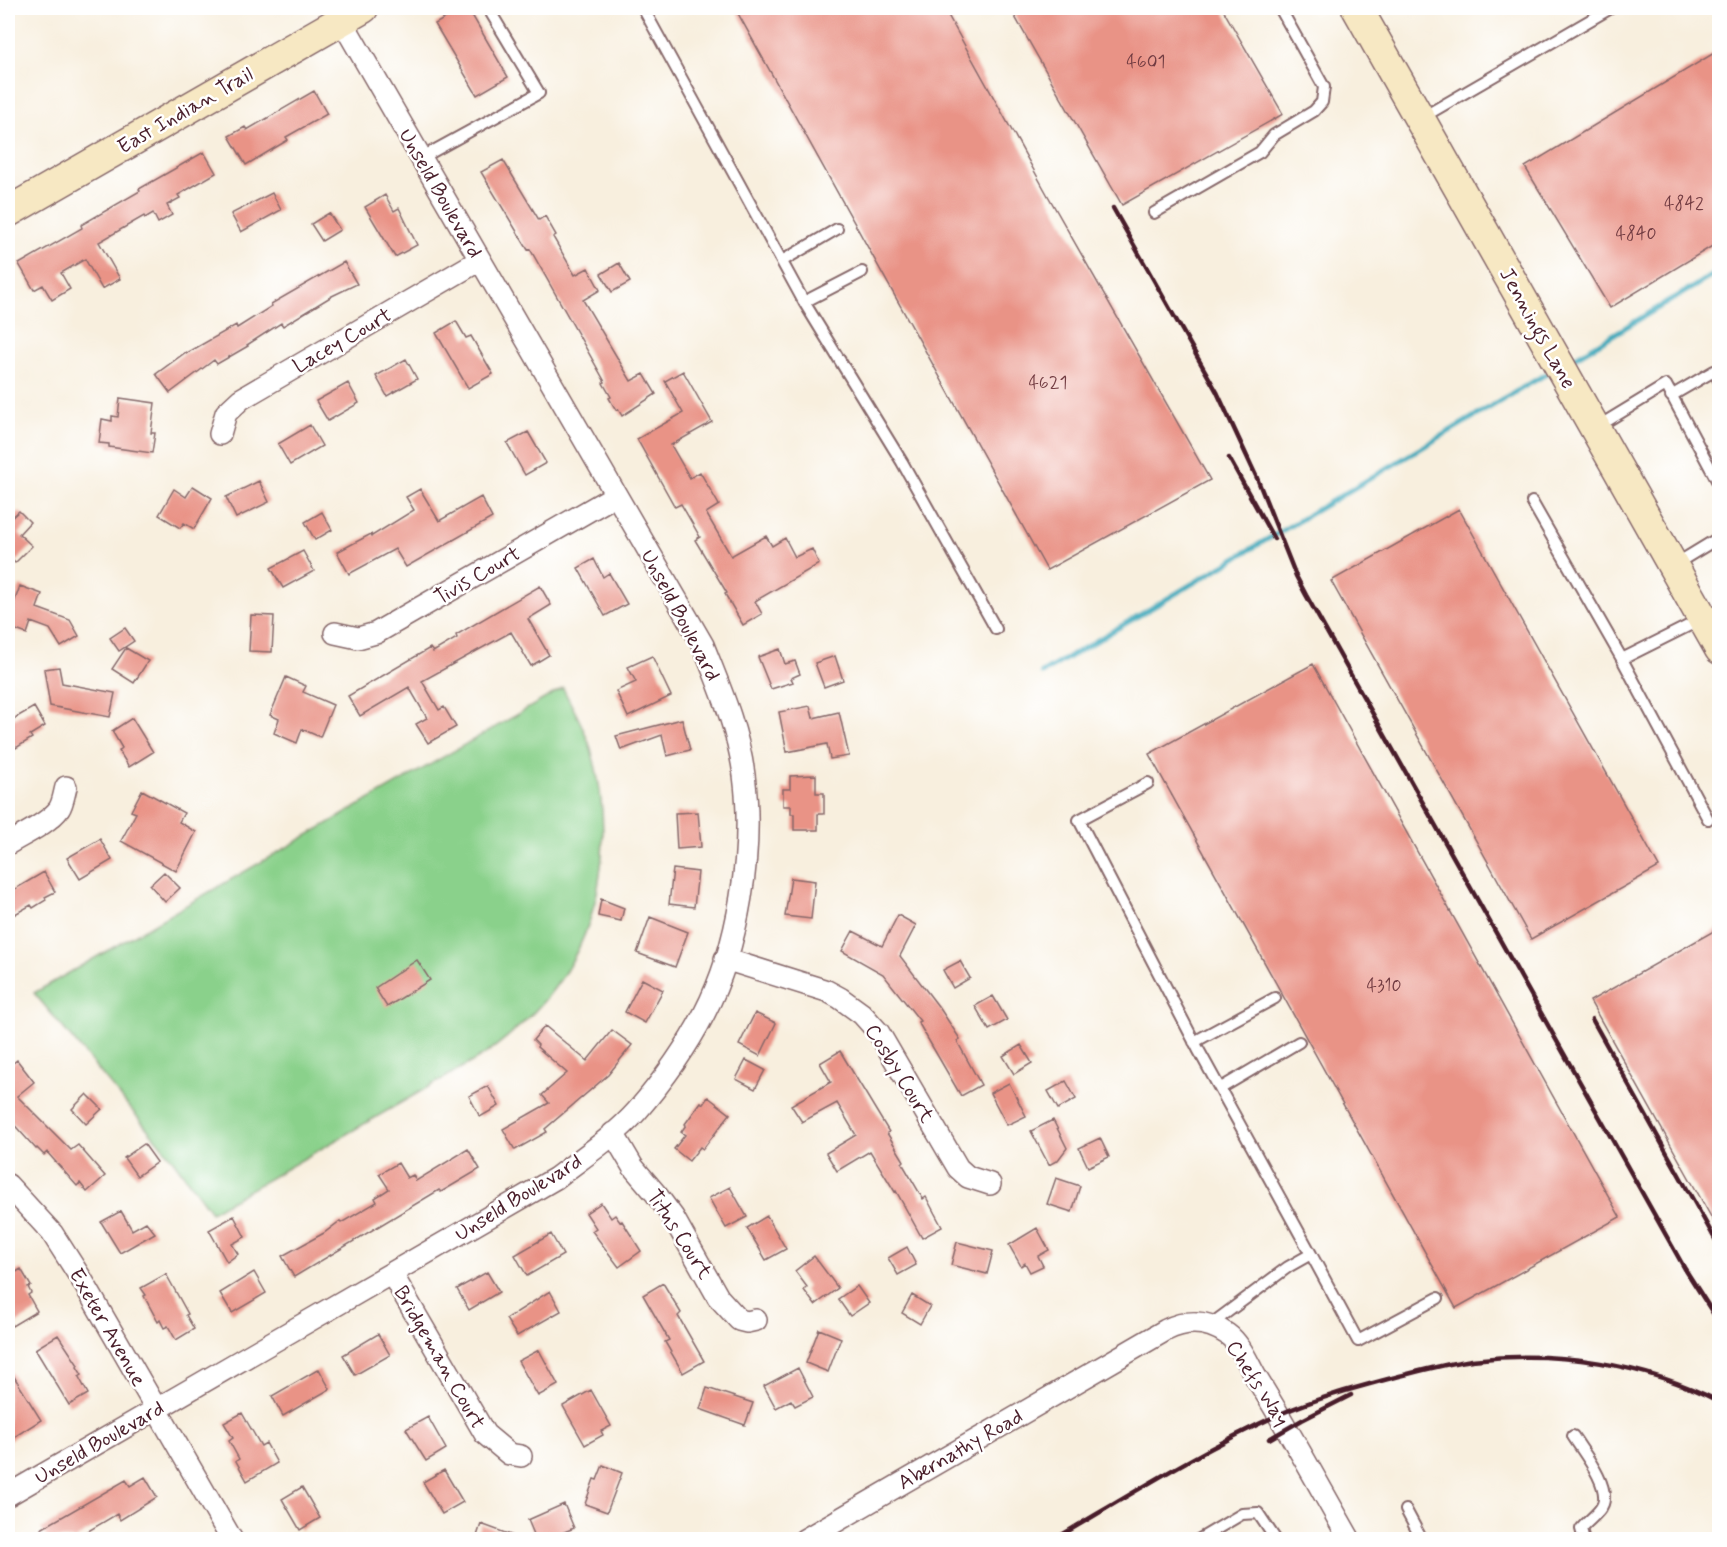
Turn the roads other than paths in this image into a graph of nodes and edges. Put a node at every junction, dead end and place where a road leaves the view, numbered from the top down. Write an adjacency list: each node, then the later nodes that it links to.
1 (488, 8): 8 (lane)
2 (643, 8): 13 (lane)
3 (1280, 8): 10 (lane)
4 (1357, 8): 7 (street, Jennings Lane)
5 (1611, 8): 7 (lane)
6 (346, 12): 8 (street, Unseld Boulevard); 9 (street, East Indian Trail)
7 (1420, 119): 18 (street, Jennings Lane)
8 (421, 158): 12 (street, Unseld Boulevard)
9 (8, 212)
10 (1154, 213)
11 (837, 230): 13 (lane)
12 (480, 260): 19 (street, Lacey Court); 22 (street, Unseld Boulevard)
13 (782, 261): 15 (lane)
14 (862, 272): 15 (lane)
15 (804, 302): 27 (lane)
16 (1719, 382): 17 (lane)
17 (1671, 396): 18 (lane); 20 (lane)
18 (1595, 429): 25 (street, Jennings Lane)
19 (220, 434)
20 (1714, 464): 21 (lane)
21 (1719, 486)
22 (616, 495): 28 (street, Tivis Court); 35 (street, Unseld Boulevard)
23 (1532, 502): 30 (lane)
24 (1719, 537): 25 (lane)
25 (1672, 566): 26 (street, Jennings Lane)
26 (1702, 618): 29 (street, Jennings Lane); 30 (lane)
27 (996, 629)
28 (335, 633)
29 (1719, 650)
30 (1622, 659): 33 (lane)
31 (1148, 783): 37 (lane)
32 (66, 786): 34 (street)
33 (1708, 819)
34 (8, 844)
35 (725, 959): 40 (street, Unseld Boulevard); 41 (street, Cosby Court)
36 (1275, 998): 37 (lane)
37 (1194, 1042): 39 (lane)
38 (1299, 1042): 39 (lane)
39 (1221, 1088): 43 (lane)
40 (613, 1133): 44 (street, Unseld Boulevard); 46 (street, Titus Court)
41 (990, 1184)
42 (8, 1185): 49 (street, Exeter Avenue)
43 (1311, 1254): 45 (lane); 47 (lane)
44 (392, 1274): 49 (street, Unseld Boulevard); 51 (street, Bridgeman Court)
45 (1438, 1298)
46 (756, 1320)
47 (1210, 1325): 48 (street, Chefs Way); 58 (street, Chefs Way)
48 (1115, 1359): 55 (street, Abernathy Road)
49 (156, 1409): 52 (street, Unseld Boulevard); 54 (street, Exeter Avenue)
50 (1573, 1436): 60 (lane)
51 (521, 1456)
52 (8, 1495)
53 (1406, 1510): 59 (lane)
54 (232, 1539)
55 (804, 1539)
56 (1198, 1539): 57 (lane)
57 (1276, 1539)
58 (1350, 1539)
59 (1422, 1539)
60 (1584, 1539)

